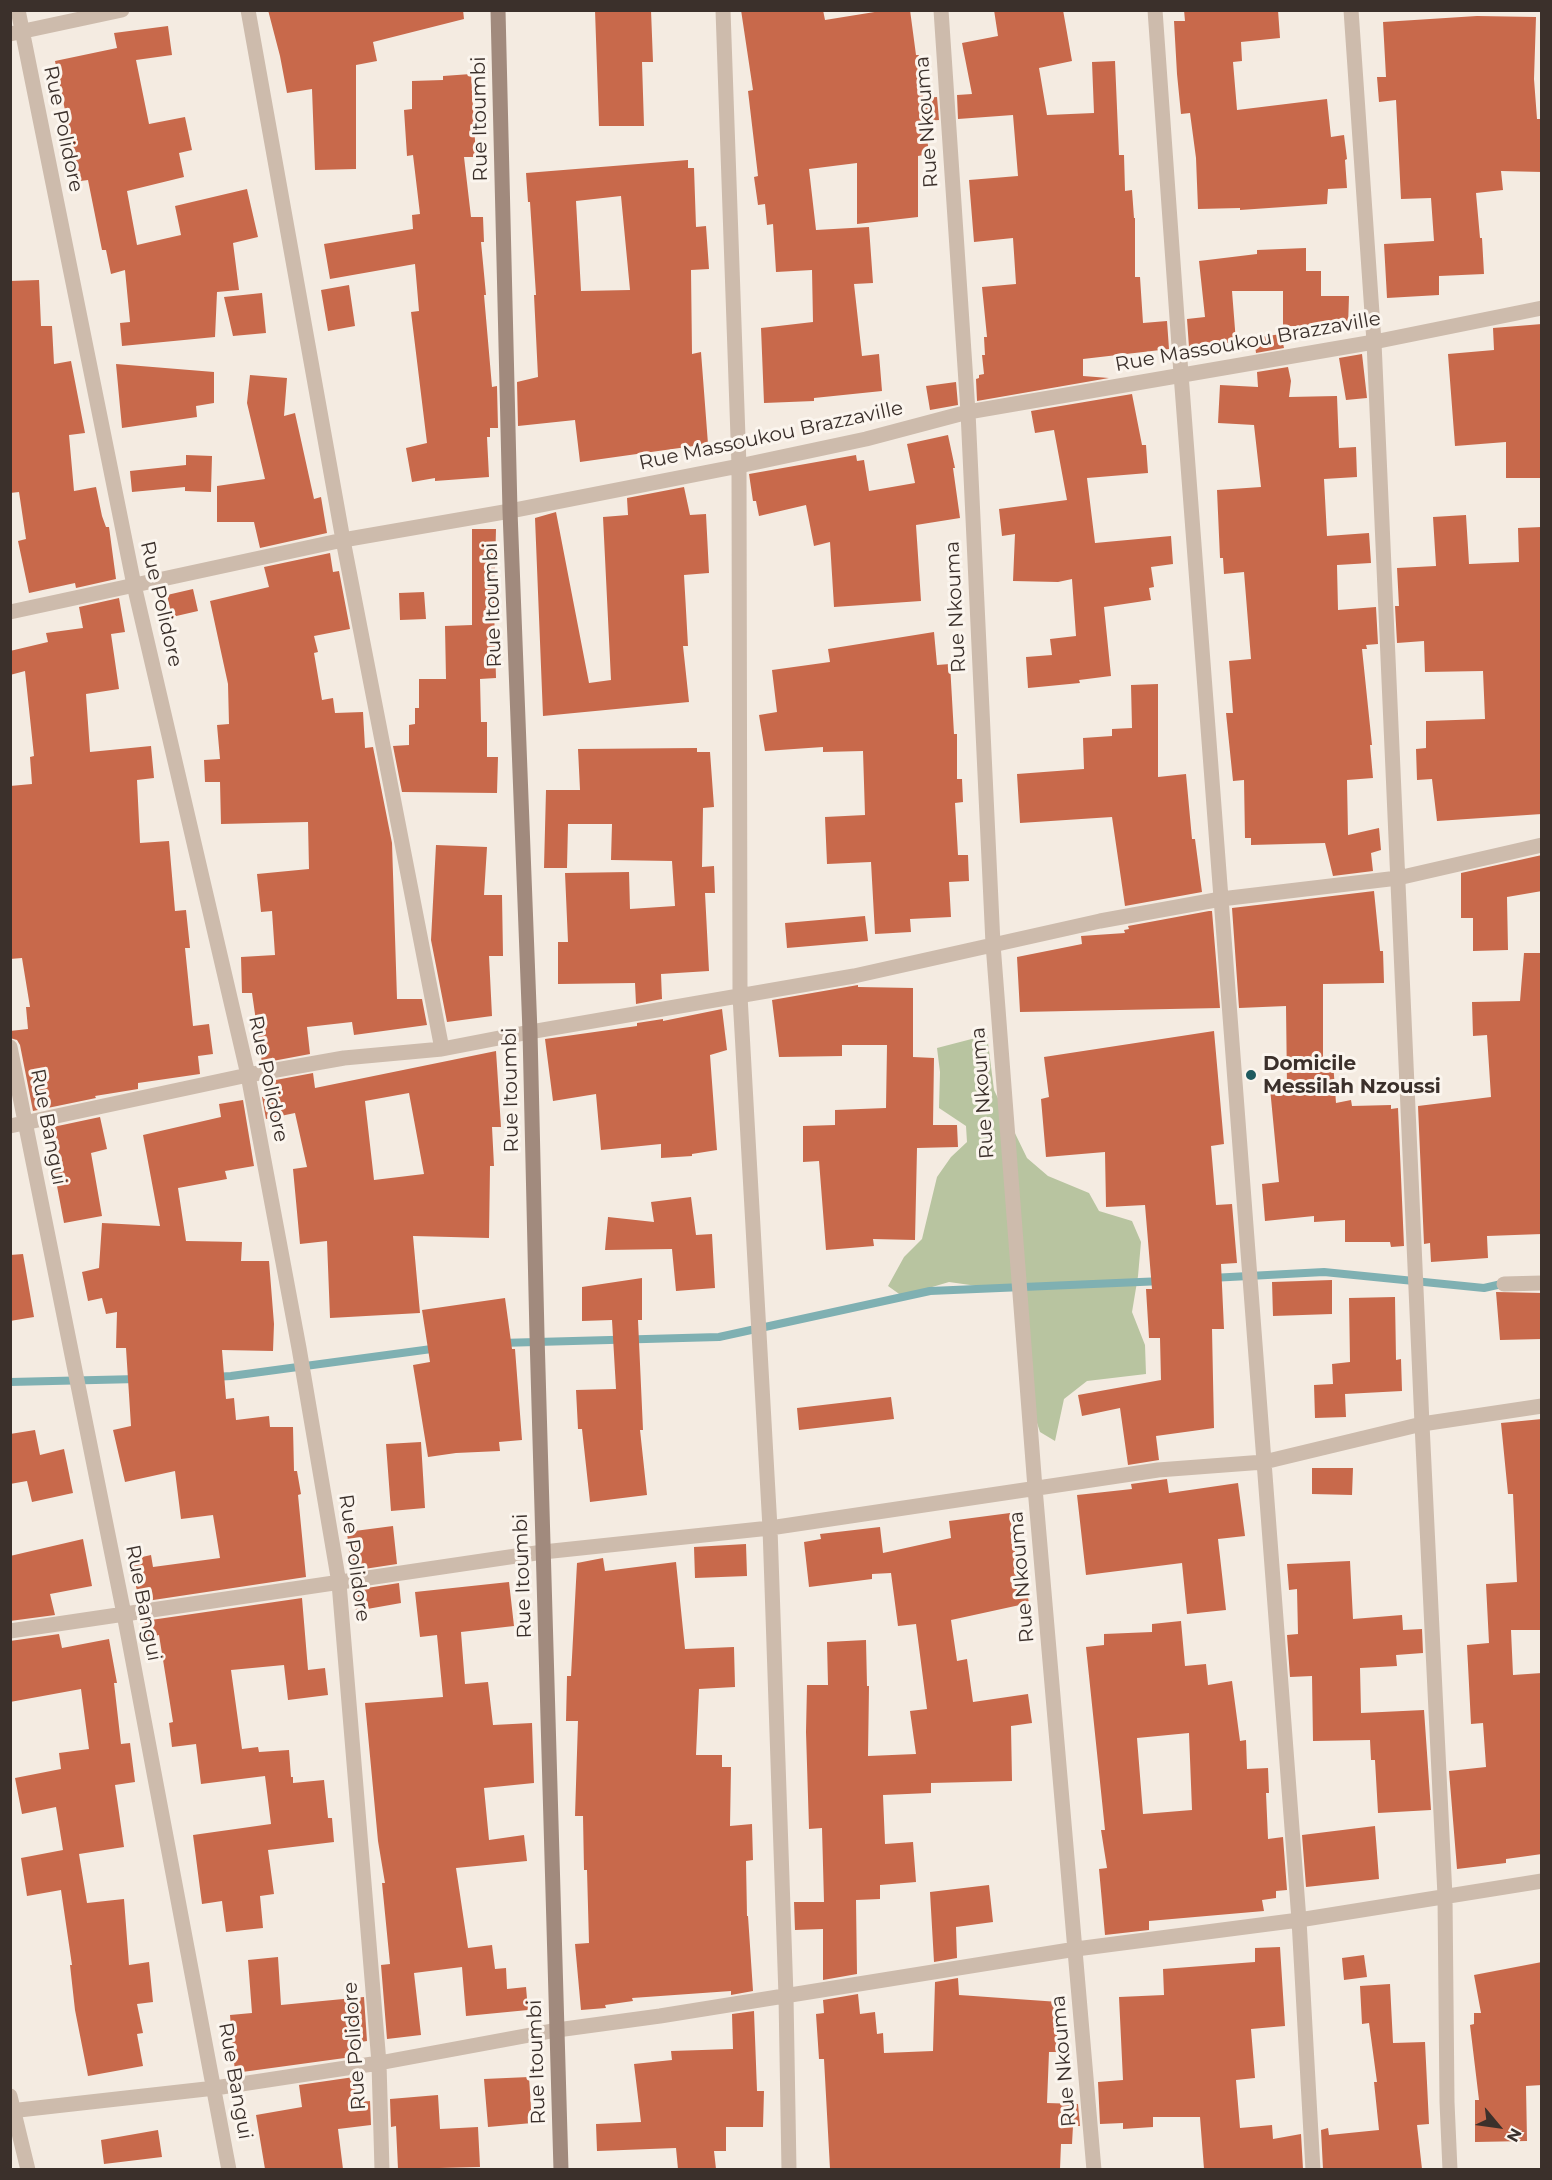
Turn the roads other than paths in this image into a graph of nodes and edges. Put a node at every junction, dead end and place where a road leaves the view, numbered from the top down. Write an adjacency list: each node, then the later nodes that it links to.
1 (18, 10): 9 (street, Rue Polidore)
2 (122, 10): 9 (street)
3 (248, 10): 16 (street)
4 (498, 10): 15 (street, Rue Itoumbi)
5 (723, 10): 14 (street)
6 (941, 10): 13 (street, Rue Nkouma)
7 (1155, 10): 12 (street)
8 (1351, 10): 11 (street)
9 (16, 32): 17 (street, Rue Polidore)
10 (1542, 308): 11 (street, Rue Massoukou Brazzaville)
11 (1374, 342): 12 (street, Rue Massoukou Brazzaville); 20 (street)
12 (1181, 374): 13 (street, Rue Massoukou Brazzaville); 21 (street)
13 (968, 412): 14 (street, Rue Massoukou Brazzaville); 22 (street, Rue Nkouma)
14 (739, 466): 15 (street, Rue Massoukou Brazzaville); 23 (street)
15 (510, 511): 16 (street, Rue Massoukou Brazzaville); 24 (street, Rue Itoumbi)
16 (343, 540): 17 (street, Rue Massoukou Brazzaville); 26 (street)
17 (134, 585): 18 (street, Rue Massoukou Brazzaville); 27 (street, Rue Polidore)
18 (10, 612)
19 (1542, 845): 20 (street)
20 (1398, 878): 21 (street); 32 (street)
21 (1221, 899): 22 (street); 33 (street)
22 (993, 944): 23 (street); 34 (street, Rue Nkouma)
23 (740, 996): 24 (street); 35 (street)
24 (531, 1032): 26 (street); 36 (street, Rue Itoumbi)
25 (10, 1047): 28 (street, Rue Bangui)
26 (442, 1049): 27 (street)
27 (248, 1075): 28 (street); 37 (street, Rue Polidore)
28 (18, 1125): 38 (street, Rue Bangui)
29 (1542, 1283): 30 (street)
30 (1504, 1284)
31 (1542, 1406): 32 (street)
32 (1422, 1424): 33 (street); 41 (street)
33 (1264, 1462): 34 (street); 42 (street)
34 (1035, 1488): 35 (street); 43 (street, Rue Nkouma)
35 (770, 1528): 36 (street); 44 (street)
36 (543, 1552): 37 (street); 45 (street, Rue Itoumbi)
37 (339, 1583): 38 (street); 46 (street, Rue Polidore)
38 (124, 1614): 39 (street); 47 (street, Rue Bangui)
39 (10, 1631)
40 (1542, 1881): 41 (street)
41 (1445, 1896): 42 (street); 56 (street)
42 (1299, 1920): 43 (street); 55 (street)
43 (1076, 1949): 44 (street); 54 (street, Rue Nkouma)
44 (786, 1996): 45 (street); 53 (street)
45 (557, 2030): 46 (street); 52 (street, Rue Itoumbi)
46 (379, 2063): 47 (street); 51 (street, Rue Polidore)
47 (215, 2088): 48 (street); 50 (street, Rue Bangui)
48 (11, 2106): 49 (street)
49 (28, 2169)
50 (229, 2169)
51 (382, 2169)
52 (561, 2169)
53 (789, 2169)
54 (1094, 2169)
55 (1313, 2169)
56 (1450, 2169)

